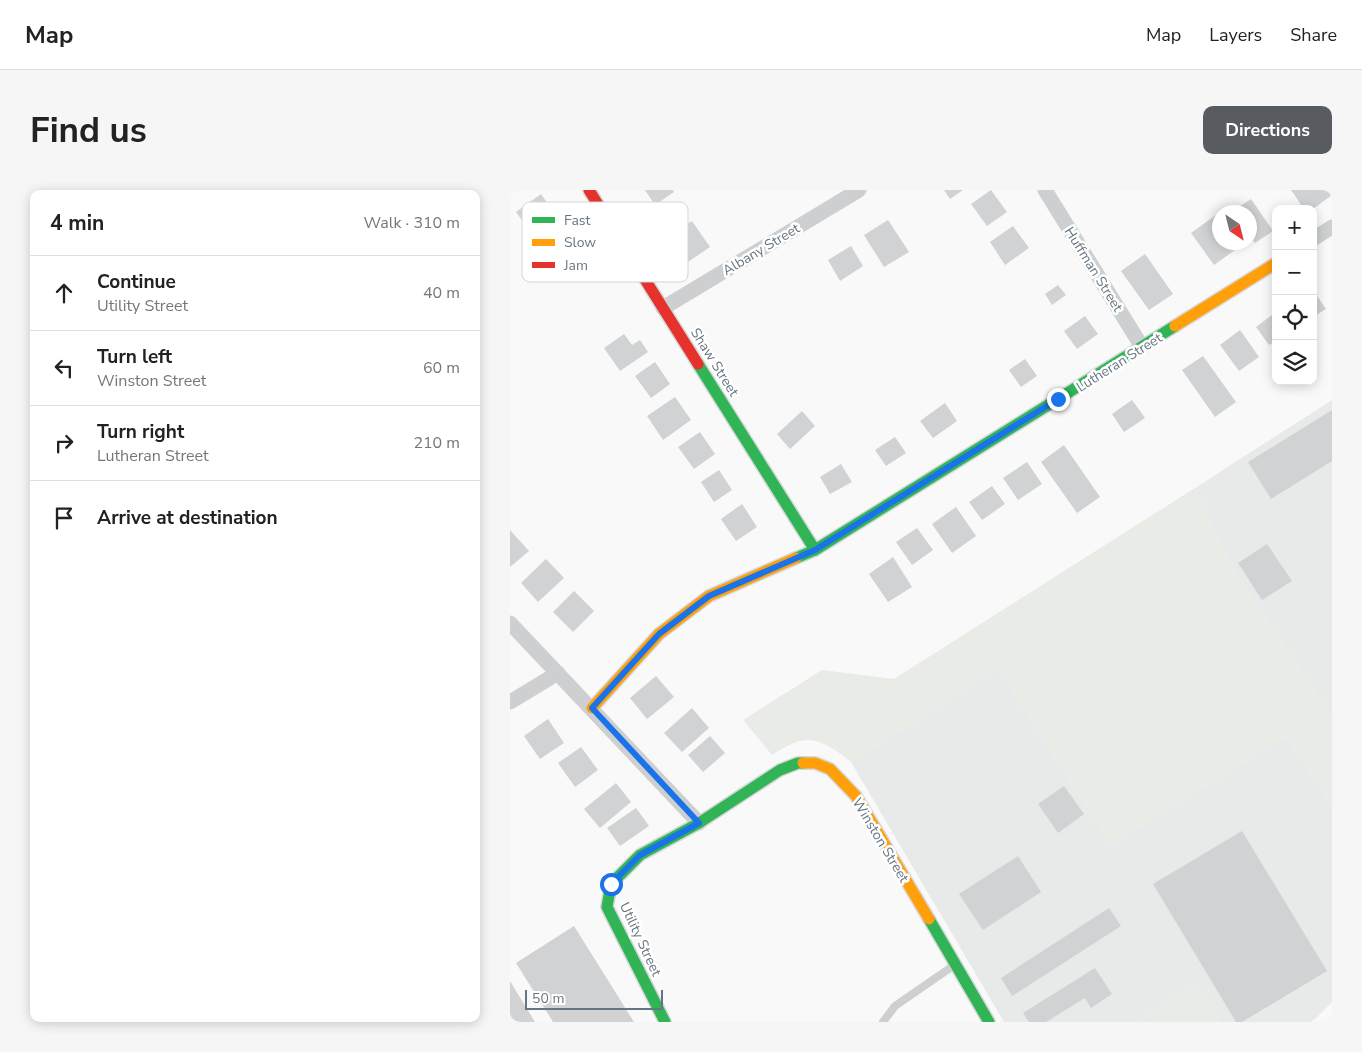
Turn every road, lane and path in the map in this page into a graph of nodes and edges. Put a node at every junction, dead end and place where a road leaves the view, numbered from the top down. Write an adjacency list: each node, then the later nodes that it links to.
1 (589, 190): 4 (street, Shaw Street)
2 (859, 190): 9 (street, Albany Street)
3 (1045, 190): 10 (street, Huffman Street)
4 (597, 202)
5 (1332, 228): 6 (street)
6 (1317, 237)
7 (1272, 266): 10 (street, Lutheran Street)
8 (647, 282): 9 (street, Shaw Street)
9 (663, 308): 11 (street, Shaw Street)
10 (1142, 348): 11 (street, Lutheran Street)
11 (815, 550): 15 (street, Lutheran Street)
12 (510, 623): 13 (street)
13 (558, 672): 14 (street); 15 (street)
14 (510, 702)
15 (592, 708): 16 (street)
16 (699, 823): 17 (street, Winston Street); 18 (street, Utility Street)
17 (955, 965): 19 (lane); 20 (street, Winston Street)
18 (665, 1022)
19 (883, 1022)
20 (989, 1022)

